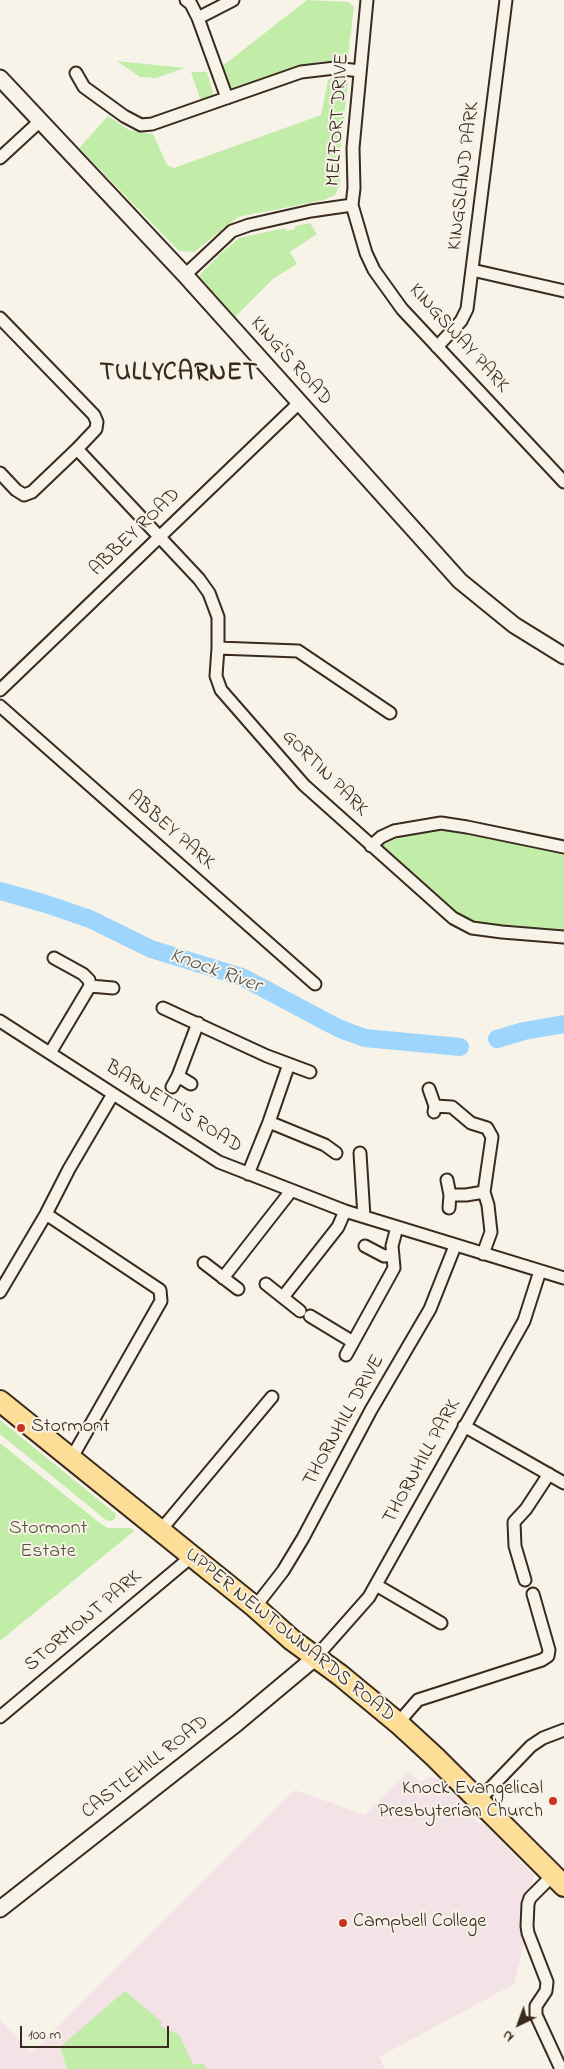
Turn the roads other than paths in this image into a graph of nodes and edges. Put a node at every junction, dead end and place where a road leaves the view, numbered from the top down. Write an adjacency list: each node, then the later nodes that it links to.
1 (186, 0): 5 (street)
2 (233, 0): 5 (street)
3 (367, 0): 6 (street, MELFORT DRIVE)
4 (506, 0): 13 (street, KINGSLAND PARK)
5 (198, 18): 9 (street)
6 (360, 71): 9 (street); 12 (street, MELFORT DRIVE)
7 (76, 73): 9 (street)
8 (0, 78): 10 (street, KING'S ROAD)
9 (227, 98)
10 (39, 122): 11 (street); 14 (street, KING'S ROAD)
11 (0, 158)
12 (352, 205): 14 (street, MELFORT DRIVE); 17 (street, KINGSWAY PARK)
13 (472, 270): 15 (street); 17 (street, KINGSLAND PARK)
14 (185, 274): 18 (street, KING'S ROAD)
15 (564, 291)
16 (0, 318): 19 (street)
17 (437, 347): 21 (street, KINGSWAY PARK)
18 (299, 403): 22 (street, ABBEY ROAD); 24 (street, KING'S ROAD)
19 (77, 450): 20 (street); 22 (street, GORTIN PARK)
20 (0, 473)
21 (564, 482)
22 (160, 537): 23 (street, GORTIN PARK); 25 (street, ABBEY ROAD)
23 (218, 648): 27 (street); 28 (street, GORTIN PARK)
24 (564, 656)
25 (0, 690)
26 (0, 706): 32 (street, ABBEY PARK)
27 (390, 713)
28 (371, 846): 29 (street); 30 (street, GORTIN PARK)
29 (564, 847)
30 (564, 937)
31 (54, 958): 33 (street)
32 (314, 984)
33 (90, 986): 34 (street); 38 (street)
34 (113, 988)
35 (163, 1008): 37 (street)
36 (0, 1021): 38 (street, BARNETT'S ROAD)
37 (198, 1023): 39 (street); 41 (street)
38 (50, 1053): 45 (street, BARNETT'S ROAD)
39 (289, 1064): 40 (street); 46 (street)
40 (310, 1072)
41 (178, 1076): 42 (street); 43 (street)
42 (191, 1084)
43 (172, 1087)
44 (429, 1088): 52 (street)
45 (113, 1094): 49 (street, BARNETT'S ROAD); 56 (street)
46 (269, 1122): 47 (street); 49 (street)
47 (336, 1152)
48 (360, 1153): 57 (street)
49 (248, 1174): 51 (street, BARNETT'S ROAD)
50 (447, 1180): 53 (street)
51 (290, 1191): 55 (street, BARNETT'S ROAD); 65 (street)
52 (484, 1192): 53 (street); 61 (street)
53 (450, 1195): 54 (street)
54 (448, 1208)
55 (345, 1211): 57 (street, BARNETT'S ROAD); 70 (street)
56 (46, 1214): 69 (street); 76 (street)
57 (364, 1217): 58 (street, BARNETT'S ROAD)
58 (397, 1227): 60 (street, BARNETT'S ROAD); 62 (street)
59 (365, 1246): 62 (street)
60 (455, 1246): 61 (street, BARNETT'S ROAD); 84 (street, THORNHILL DRIVE)
61 (483, 1254): 64 (street, BARNETT'S ROAD)
62 (394, 1255): 71 (street)
63 (204, 1263): 65 (street)
64 (540, 1271): 66 (street, BARNETT'S ROAD); 75 (street, THORNHILL PARK)
65 (223, 1278): 68 (street)
66 (564, 1278)
67 (266, 1284): 70 (street)
68 (238, 1289)
69 (0, 1292)
70 (283, 1297): 71 (street)
71 (353, 1342): 72 (street)
72 (346, 1356)
73 (272, 1397): 79 (street)
74 (0, 1401): 76 (highway, UPPER NEWTOWNARDS ROAD)
75 (464, 1426): 77 (street); 82 (street, THORNHILL PARK)
76 (71, 1459): 79 (highway, UPPER NEWTOWNARDS ROAD)
77 (549, 1474): 78 (street); 81 (street)
78 (564, 1482)
79 (160, 1531): 80 (highway, UPPER NEWTOWNARDS ROAD)
80 (191, 1556): 84 (highway, UPPER NEWTOWNARDS ROAD); 87 (street, STORMONT PARK)
81 (525, 1580)
82 (376, 1585): 85 (street); 86 (street, THORNHILL PARK)
83 (533, 1594): 88 (street)
84 (255, 1607): 86 (highway, UPPER NEWTOWNARDS ROAD)
85 (441, 1623)
86 (316, 1657): 88 (highway, UPPER NEWTOWNARDS ROAD); 92 (street, CASTLEHILL ROAD)
87 (0, 1716)
88 (398, 1723): 90 (highway, UPPER NEWTOWNARDS ROAD)
89 (564, 1730): 90 (street)
90 (479, 1800): 91 (highway, UPPER NEWTOWNARDS ROAD)
91 (558, 1880): 93 (street)
92 (0, 1909)
93 (561, 2064)

